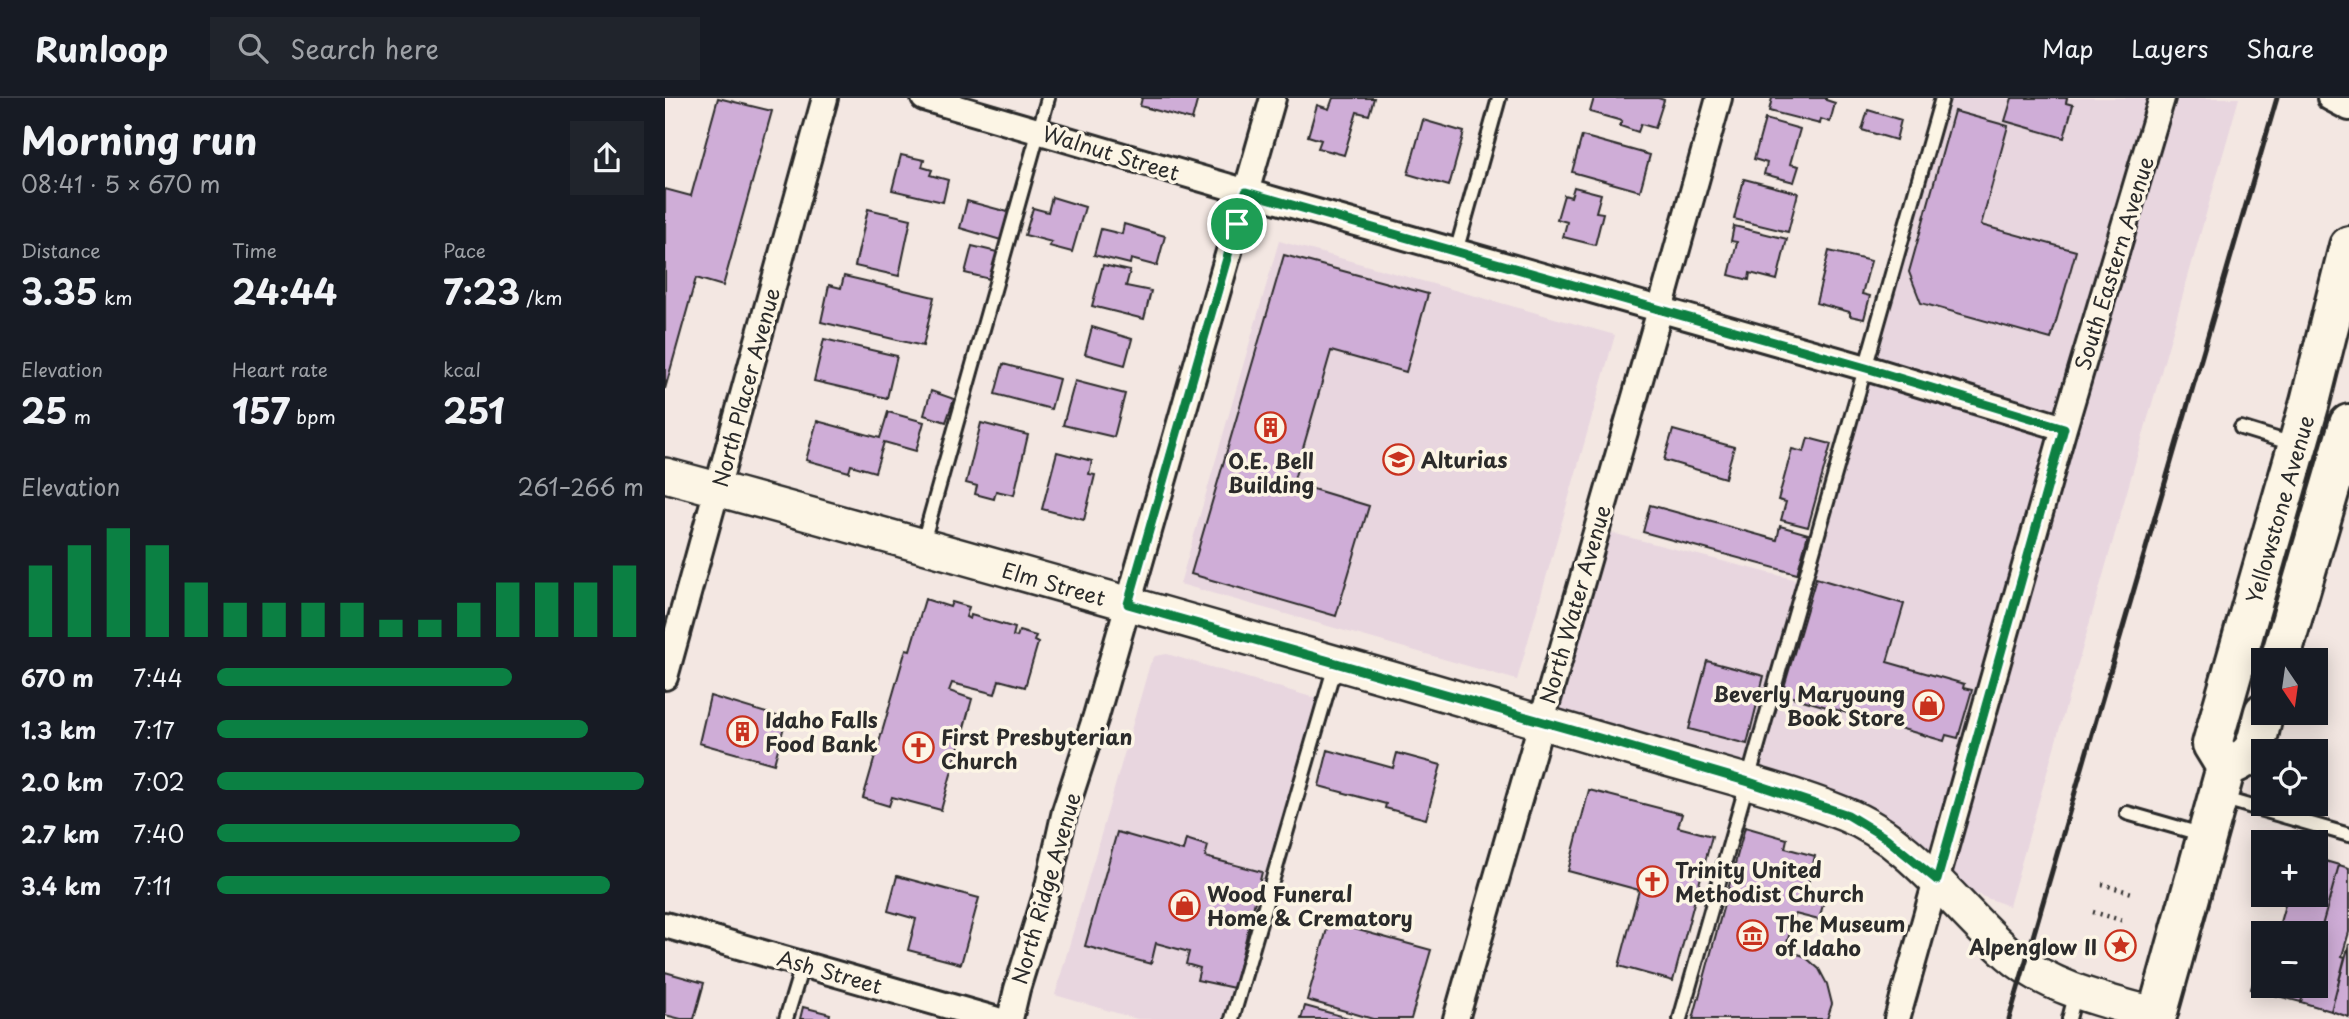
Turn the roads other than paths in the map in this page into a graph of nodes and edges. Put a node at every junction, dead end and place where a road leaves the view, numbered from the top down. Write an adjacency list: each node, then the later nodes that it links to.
1 (825, 98): 23 (street, North Placer Avenue)
2 (924, 98): 11 (street, Walnut Street)
3 (1048, 98): 11 (lane)
4 (1273, 98): 12 (street, North Ridge Avenue)
5 (1499, 98): 14 (lane)
6 (1719, 98): 15 (street, North Water Avenue)
7 (1942, 98): 16 (lane)
8 (2162, 98): 18 (street, South Eastern Avenue)
9 (2330, 98): 10 (street)
10 (2349, 108)
11 (1039, 130): 12 (street, Walnut Street); 24 (lane)
12 (1246, 192): 14 (street, Walnut Street); 25 (street, North Ridge Avenue)
13 (2349, 246): 20 (highway, Yellowstone Avenue)
14 (1456, 251): 15 (street, Walnut Street)
15 (1660, 310): 16 (street, Walnut Street); 29 (street, North Water Avenue)
16 (1866, 368): 18 (street, Walnut Street); 31 (lane)
17 (2349, 424): 22 (highway, Yellowstone Avenue)
18 (2064, 428): 36 (street, South Eastern Avenue)
19 (2241, 428): 20 (lane)
20 (2297, 446): 32 (highway, Yellowstone Avenue)
21 (665, 475): 23 (street, Elm Street)
22 (2341, 482): 26 (highway, Yellowstone Avenue)
23 (716, 489): 24 (street, Elm Street); 28 (street, North Placer Avenue)
24 (922, 546): 25 (street, Elm Street)
25 (1128, 604): 27 (street, Elm Street); 43 (street, North Ridge Avenue)
26 (2284, 648)
27 (1349, 667): 29 (street, Elm Street); 44 (lane)
28 (665, 677)
29 (1540, 721): 31 (street, Elm Street); 45 (street, North Water Avenue)
30 (2260, 725): 32 (highway)
31 (1749, 782): 36 (street, Elm Street); 46 (lane)
32 (2222, 782): 34 (lane); 35 (highway)
33 (2127, 813): 35 (lane)
34 (2349, 835)
35 (2207, 836): 40 (highway)
36 (1937, 880): 39 (street, Elm Street); 47 (street, South Eastern Avenue)
37 (665, 925): 38 (street, Ash Street)
38 (803, 963): 41 (lane); 42 (street, Ash Street)
39 (2072, 1006): 40 (street, Elm Street)
40 (2156, 1017)
41 (786, 1019)
42 (994, 1019)
43 (1010, 1019)
44 (1232, 1019)
45 (1456, 1019)
46 (1680, 1019)
47 (1897, 1019)

